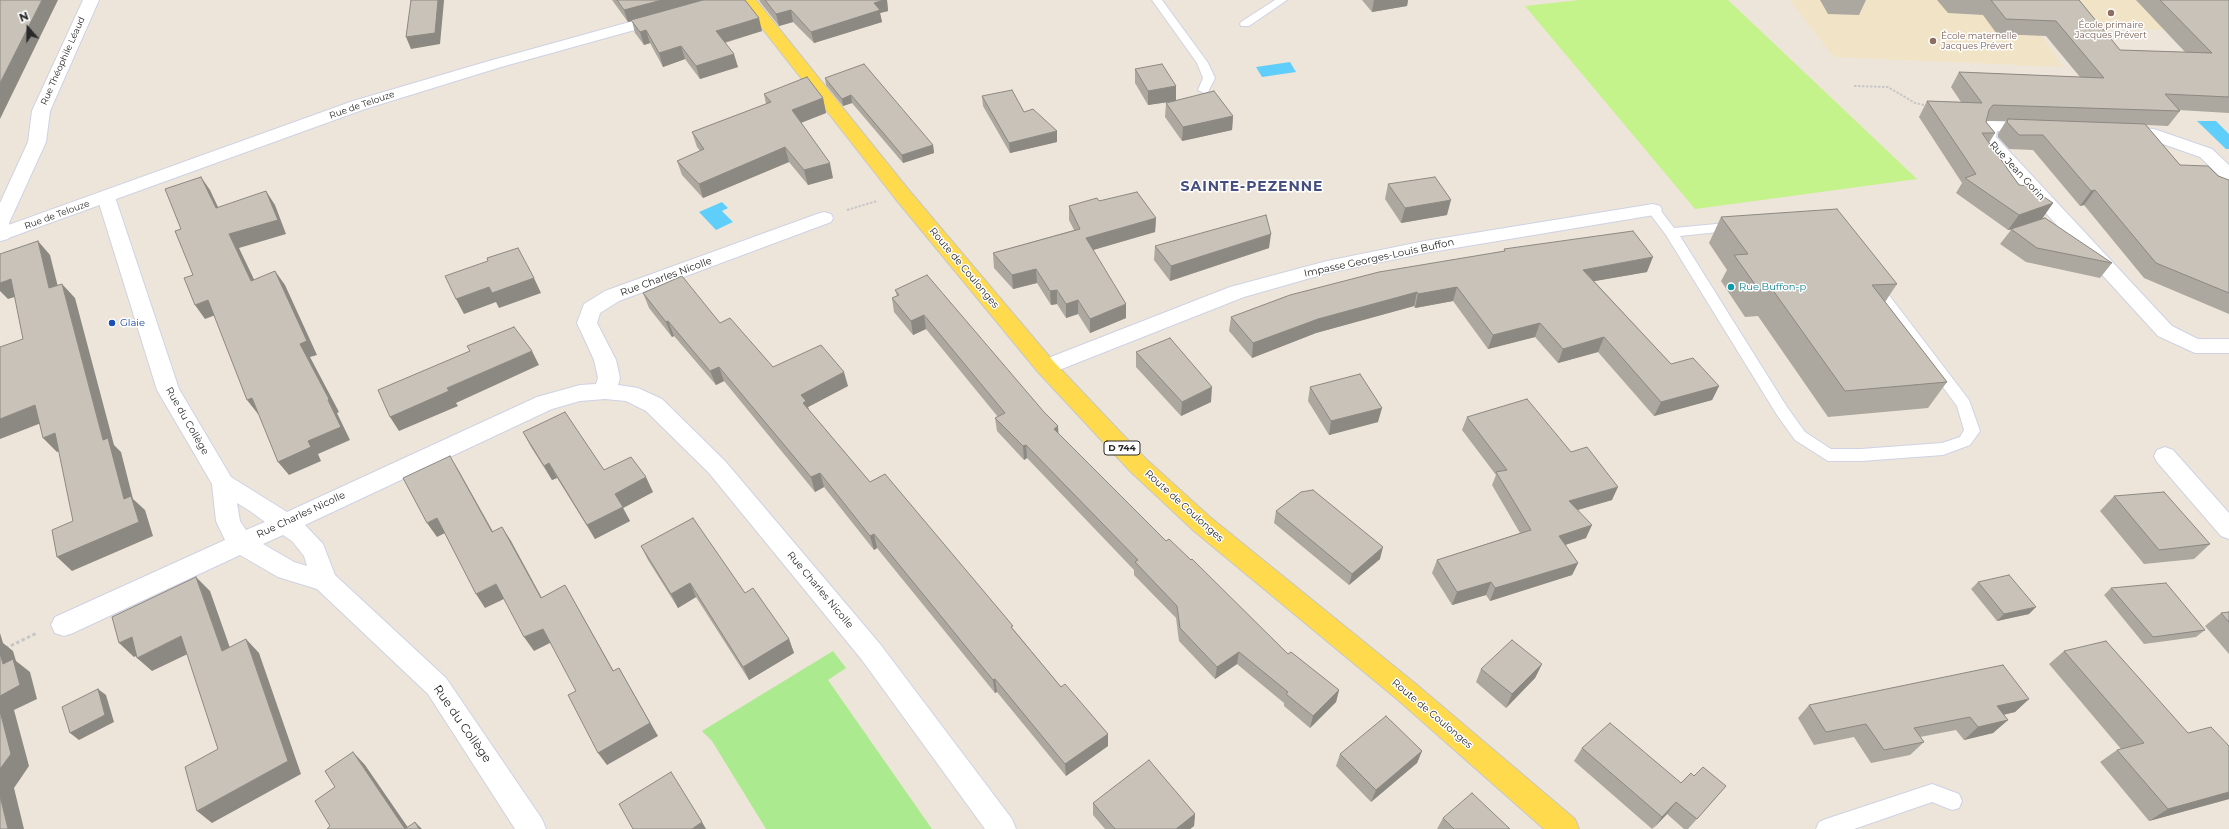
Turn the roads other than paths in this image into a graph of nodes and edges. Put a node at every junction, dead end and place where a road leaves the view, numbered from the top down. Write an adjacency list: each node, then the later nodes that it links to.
1 (90, 0): 16 (street, Rue Théophile Léaud)
2 (748, 0): 19 (main road, Route de Coulonges / D 744)
3 (1156, 0): 7 (lane)
4 (1282, 0): 6 (lane)
5 (677, 14): 11 (street, Rue de Telouze)
6 (1245, 24)
7 (1204, 90)
8 (2053, 128): 18 (street, Rue Jean Gorin)
9 (2108, 131): 10 (street)
10 (2229, 175)
11 (106, 197): 16 (street, Rue de Telouze); 22 (street, Rue du Collège)
12 (1653, 210): 15 (lane); 19 (street, Impasse Georges-Louis Buffon)
13 (824, 218): 20 (street, Rue Charles Nicolle)
14 (1749, 225): 15 (lane)
15 (1671, 234): 17 (lane)
16 (1, 235)
17 (1867, 276)
18 (2229, 346)
19 (1046, 367): 31 (main road, Route de Coulonges / D 744)
20 (606, 391): 23 (street, Rue Charles Nicolle); 30 (street, Rue Charles Nicolle)
21 (2165, 456): 24 (street)
22 (223, 483): 23 (street, Rue du Collège); 25 (street, Rue du Collège)
23 (284, 522): 25 (street, Rue Charles Nicolle); 26 (street, Rue du Collège)
24 (2229, 529)
25 (242, 543): 26 (street, Rue du Collège); 27 (street, Rue Charles Nicolle)
26 (325, 580): 29 (street, Rue du Collège)
27 (64, 625)
28 (1952, 801): 32 (lane)
29 (532, 829)
30 (1002, 829)
31 (1565, 829)
32 (1826, 829)

